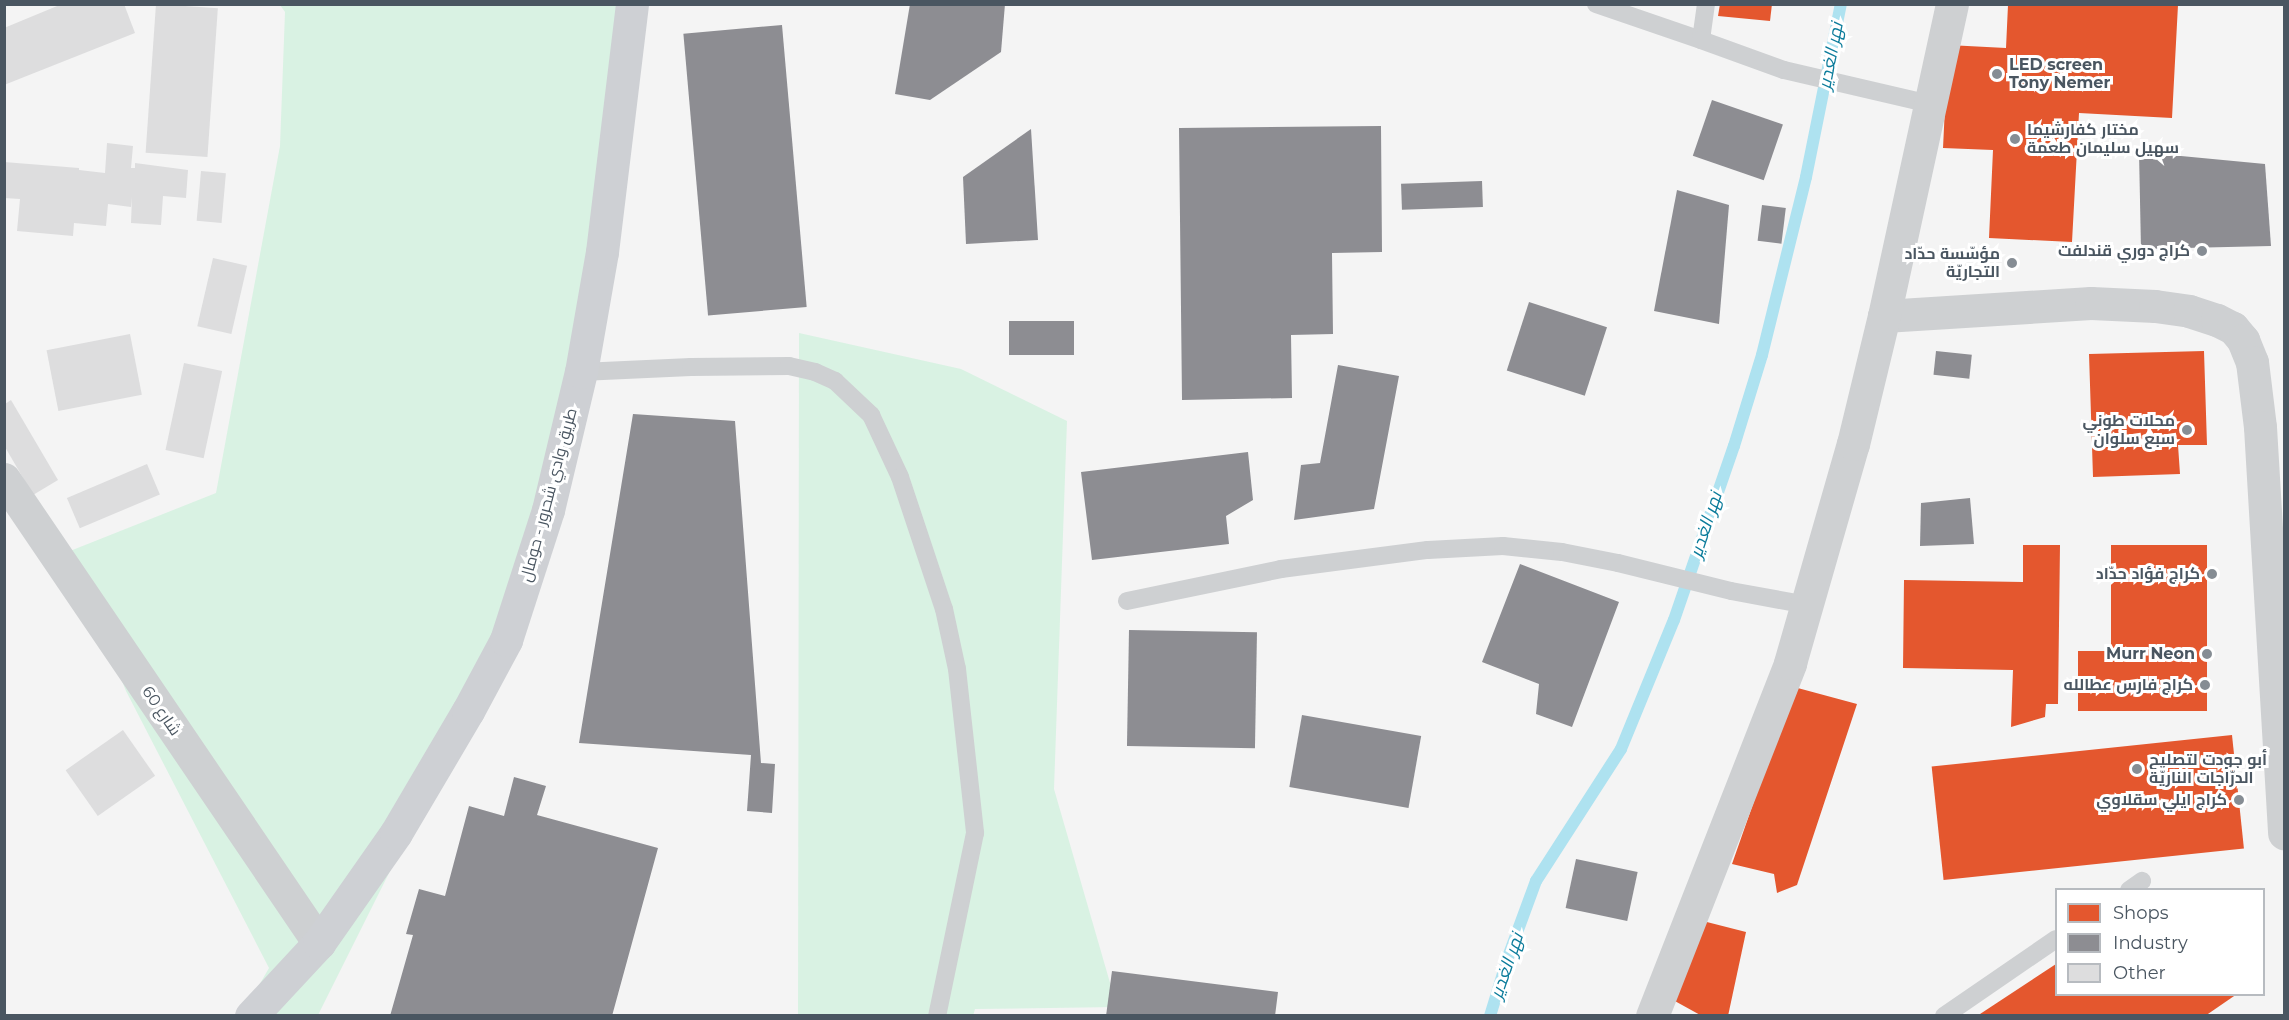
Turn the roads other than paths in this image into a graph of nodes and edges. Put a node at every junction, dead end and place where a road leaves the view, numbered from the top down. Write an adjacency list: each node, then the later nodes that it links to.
1 (632, 4): 8 (main road, طريق وادي شحرور - حومال)
2 (1596, 4): 5 (lane)
3 (1706, 4): 5 (lane)
4 (1952, 4): 6 (street)
5 (1701, 40): 6 (lane)
6 (1930, 104): 7 (street)
7 (1884, 316): 11 (street); 12 (street)
8 (582, 372): 14 (main road, طريق وادي شحرور - حومال); 16 (lane)
9 (4, 479): 14 (street, شارع 60)
10 (1127, 601): 11 (lane)
11 (1807, 605): 17 (street)
12 (2284, 833)
13 (2055, 940): 18 (lane)
14 (319, 943): 15 (main road, طريق وادي شحرور - حومال)
15 (264, 1012)
16 (937, 1016)
17 (1652, 1016)
18 (1944, 1016)

